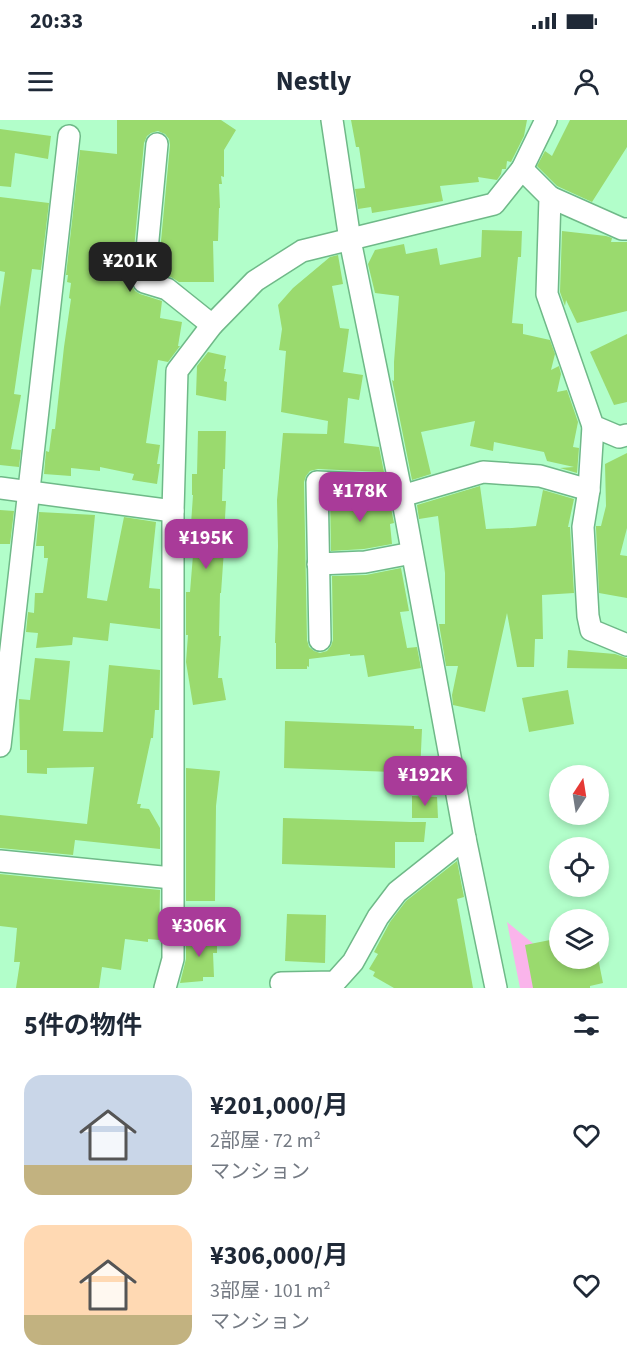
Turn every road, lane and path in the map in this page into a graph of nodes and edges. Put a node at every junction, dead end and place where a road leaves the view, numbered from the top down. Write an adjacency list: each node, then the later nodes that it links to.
1 (332, 120): 8 (street)
2 (546, 120): 5 (street)
3 (69, 136): 14 (street)
4 (157, 144): 9 (street)
5 (522, 169): 6 (street); 8 (street)
6 (550, 197): 7 (street); 10 (street)
7 (627, 229)
8 (350, 240): 9 (street); 15 (street)
9 (212, 325): 16 (street)
10 (593, 426): 11 (street); 13 (street)
11 (627, 435)
12 (0, 488): 14 (street)
13 (589, 490): 15 (street); 20 (street)
14 (28, 491): 16 (street); 21 (street)
15 (401, 491): 17 (street); 18 (street)
16 (173, 511): 24 (street)
17 (412, 553): 18 (street); 22 (street)
18 (318, 564): 19 (street)
19 (320, 640)
20 (627, 645)
21 (0, 746)
22 (465, 838): 25 (street); 27 (street)
23 (0, 861): 24 (street)
24 (172, 878): 26 (street)
25 (281, 983)
26 (165, 988)
27 (496, 988)

